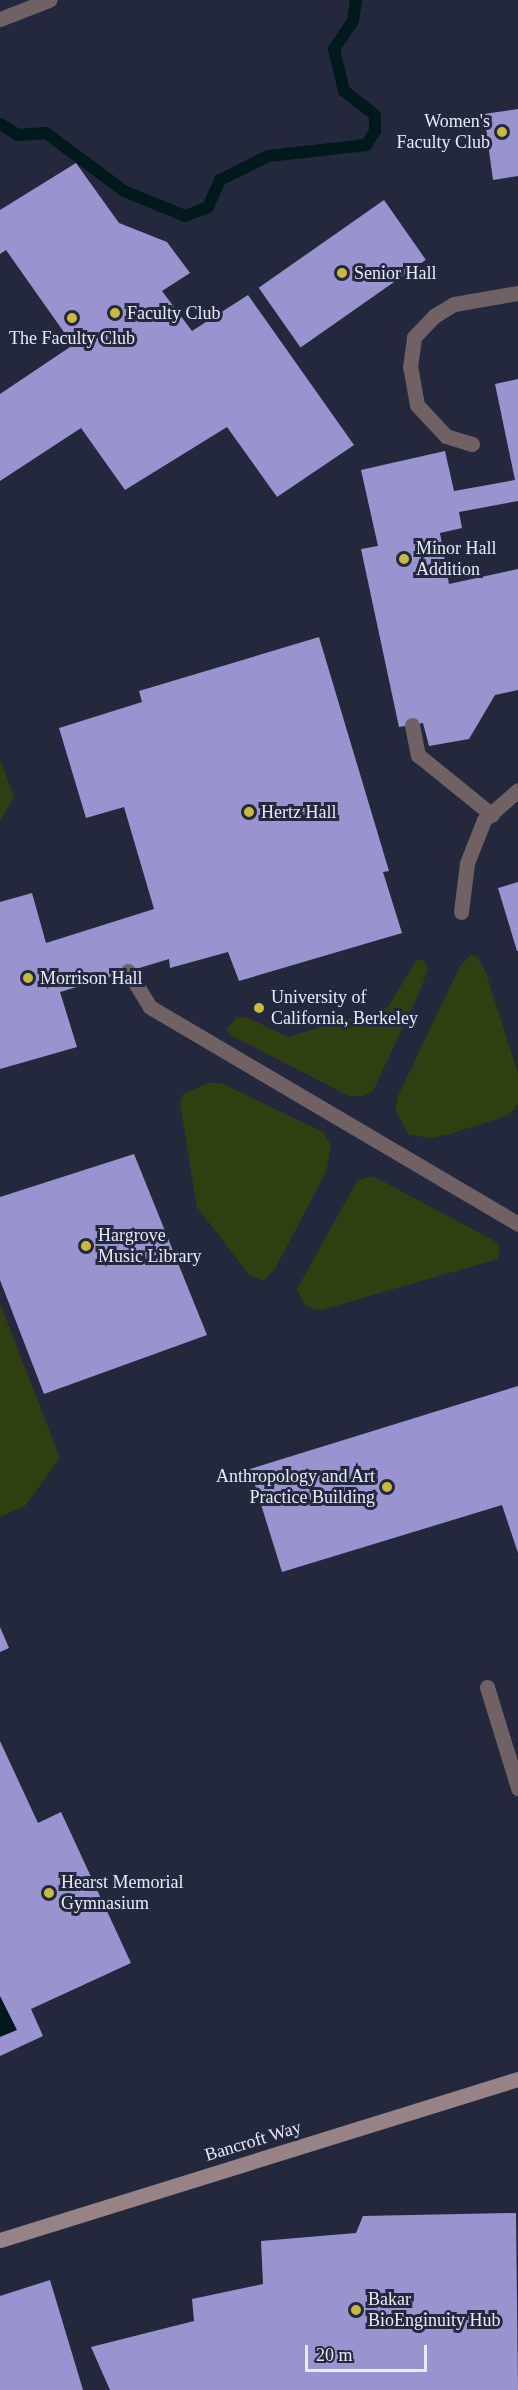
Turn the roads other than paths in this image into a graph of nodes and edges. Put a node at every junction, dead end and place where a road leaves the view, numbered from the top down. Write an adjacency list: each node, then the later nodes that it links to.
1 (49, 0): 2 (street)
2 (0, 19)
3 (518, 293): 4 (street)
4 (472, 444)
5 (412, 725): 7 (street)
6 (518, 790): 7 (street)
7 (492, 815): 8 (street)
8 (461, 912)
9 (128, 971): 10 (street)
10 (518, 1224)
11 (487, 1687): 12 (street)
12 (518, 1788)
13 (518, 2079): 14 (street, Bancroft Way)
14 (0, 2240)

